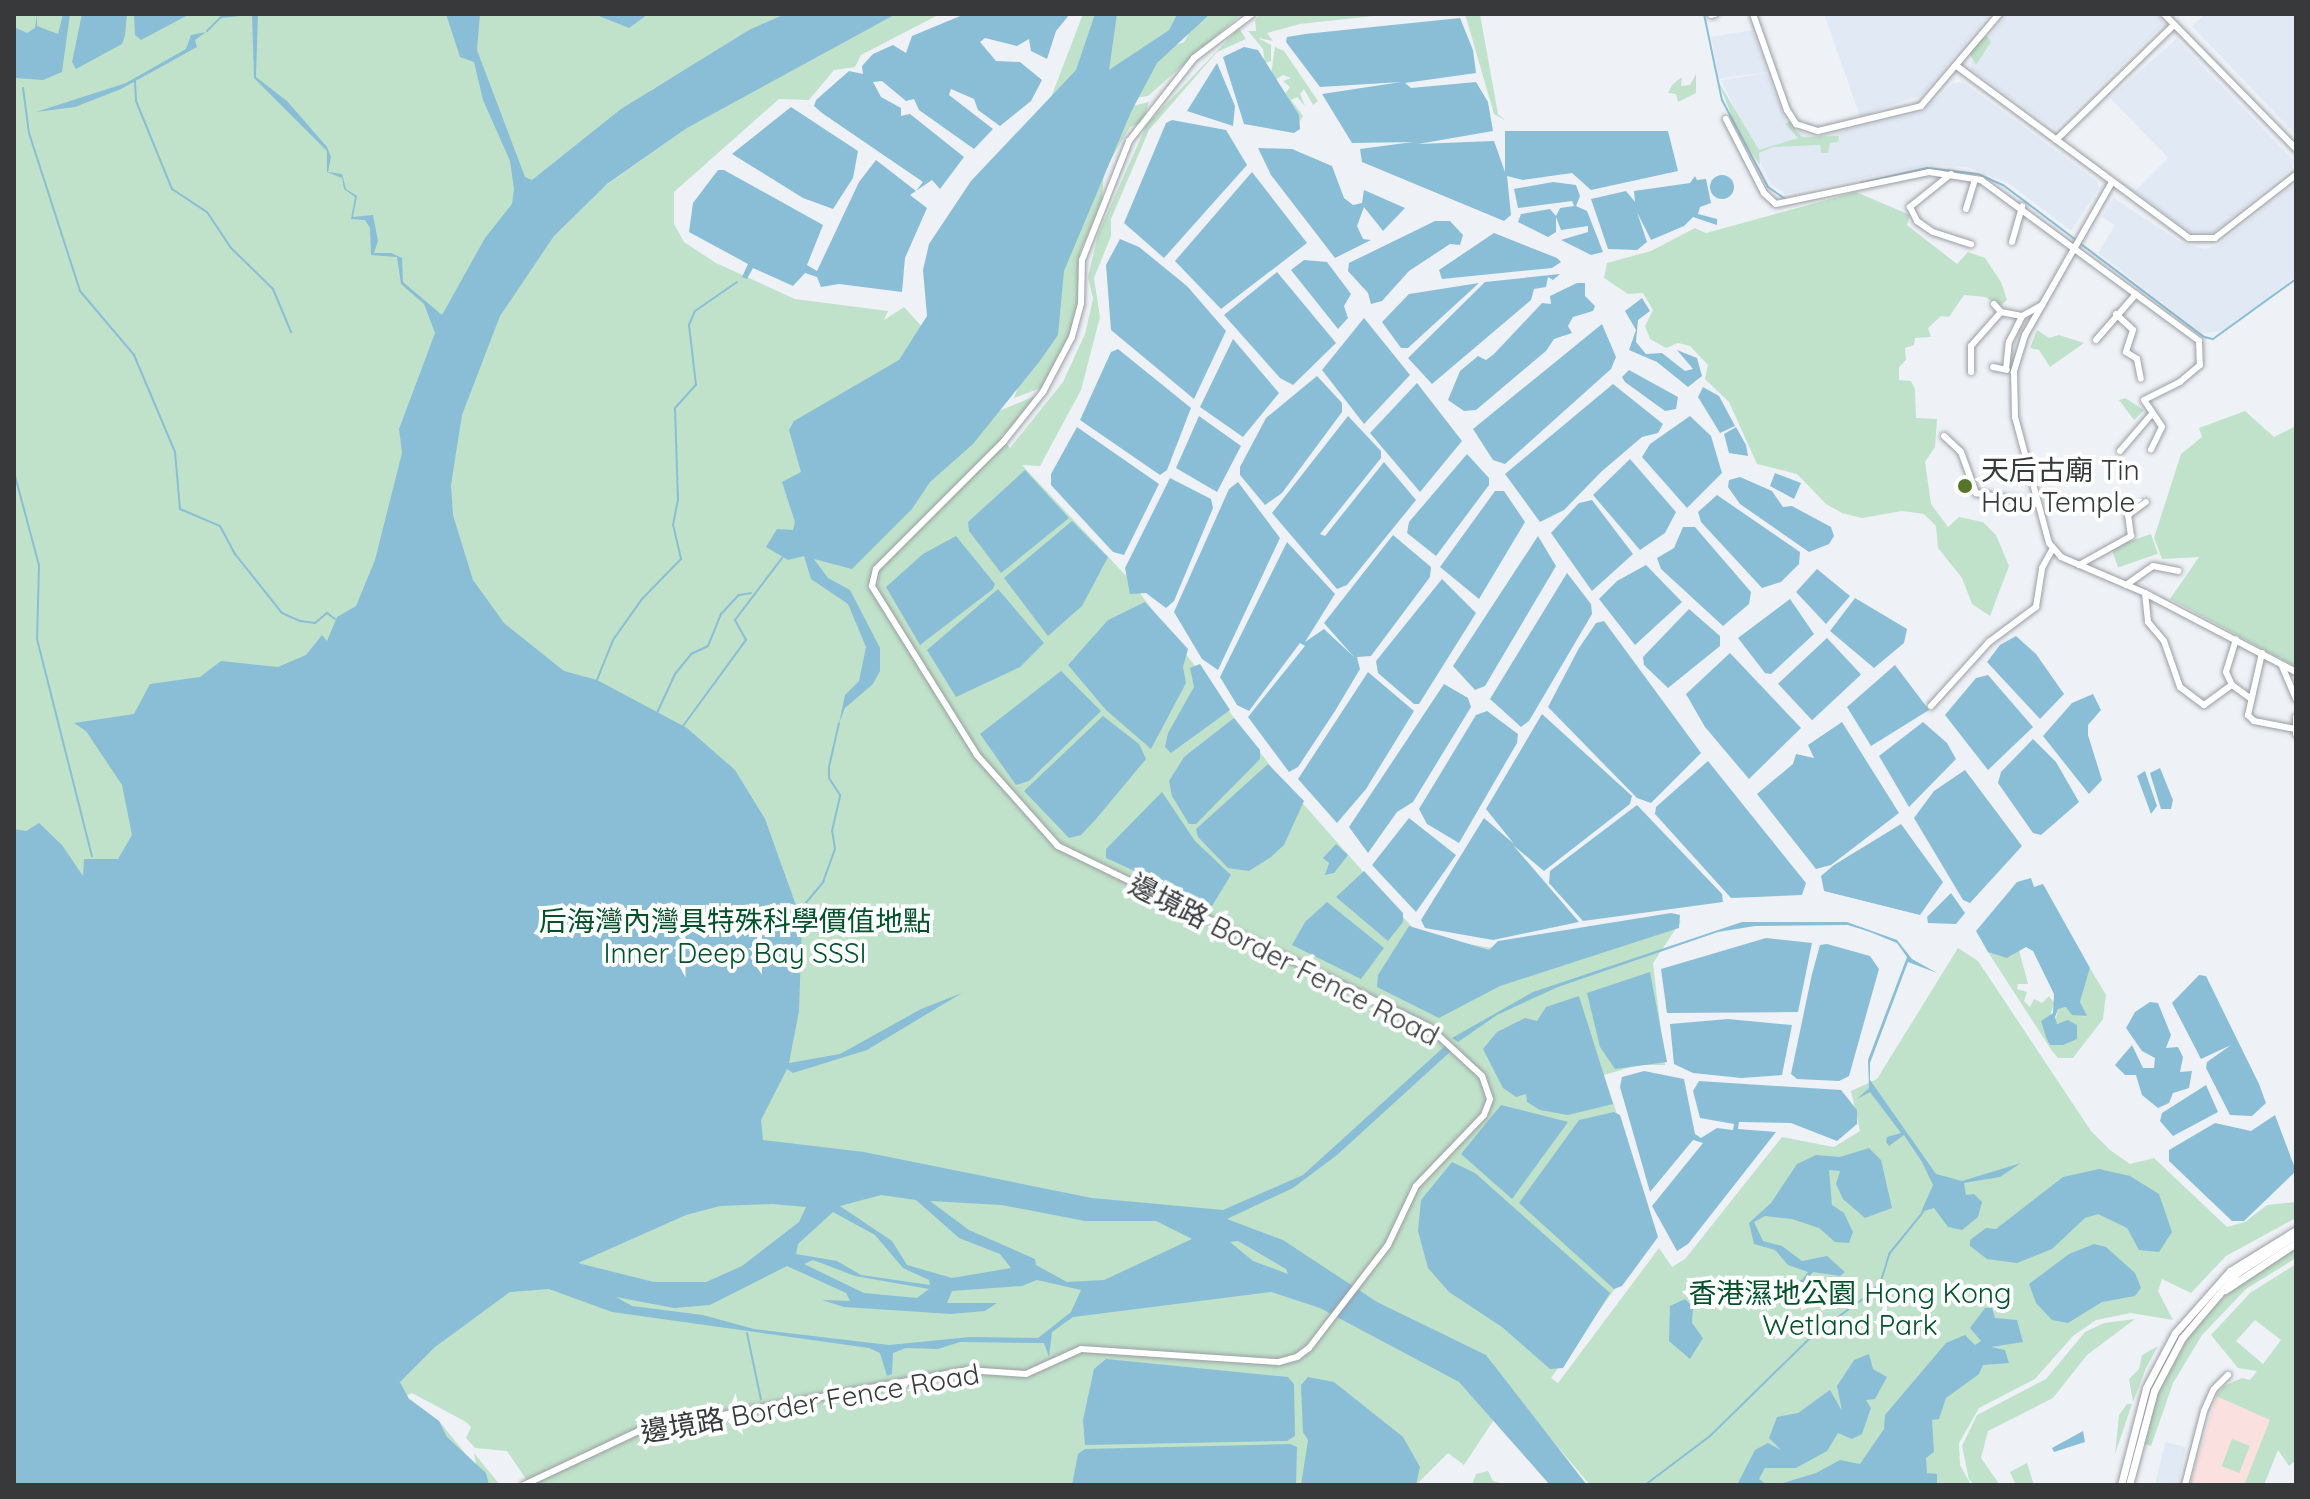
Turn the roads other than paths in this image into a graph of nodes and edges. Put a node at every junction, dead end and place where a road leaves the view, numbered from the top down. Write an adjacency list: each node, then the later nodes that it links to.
1 (1252, 14): 58 (street, 邊境路 Border Fence Road)
2 (1753, 14): 6 (street)
3 (1999, 14): 6 (street)
4 (2164, 14): 5 (street)
5 (2174, 25): 8 (street); 9 (street)
6 (1958, 67): 8 (street)
7 (1726, 119): 10 (street)
8 (2056, 140): 13 (street)
9 (2296, 149)
10 (1951, 174): 12 (street); 17 (street)
11 (2296, 175): 13 (street)
12 (1975, 179): 14 (street); 15 (street)
13 (2112, 182): 18 (street)
14 (2022, 206): 16 (street); 18 (street)
15 (1966, 209)
16 (2012, 242)
17 (1971, 244)
18 (2075, 246): 19 (street); 21 (street)
19 (2136, 294): 23 (street); 31 (street)
20 (1994, 304): 22 (street)
21 (2042, 305): 24 (street); 29 (street)
22 (2001, 312): 24 (street); 28 (street)
23 (2116, 314): 25 (street); 30 (street)
24 (2022, 316): 27 (street)
25 (2096, 340)
26 (1993, 367): 27 (street)
27 (2006, 369): 29 (street)
28 (1971, 372)
29 (2014, 372): 36 (street)
30 (2141, 379)
31 (2151, 415): 33 (street); 34 (street)
32 (1944, 436): 36 (street)
33 (2151, 450)
34 (2120, 451)
35 (2146, 502): 38 (street)
36 (2038, 504): 37 (street)
37 (2052, 550): 38 (street); 49 (street)
38 (2079, 565): 40 (street)
39 (2179, 571): 40 (street)
40 (2126, 585): 41 (street)
41 (2145, 593): 42 (street); 46 (street)
42 (2236, 640): 43 (street); 46 (street)
43 (2262, 653): 44 (street); 47 (street)
44 (2281, 665): 45 (street); 48 (street)
45 (2296, 672)
46 (2232, 685): 47 (street)
47 (2250, 698): 51 (street)
48 (2296, 699)
49 (1931, 706)
50 (2296, 717): 51 (street)
51 (2295, 732)
52 (2296, 1230): 54 (main road); 55 (main road)
53 (2296, 1243): 56 (main road)
54 (2258, 1254): 55 (main road); 56 (main road)
55 (2233, 1269): 59 (main road)
56 (2213, 1299): 60 (main road)
57 (2228, 1375): 61 (street)
58 (524, 1485)
59 (2121, 1485)
60 (2131, 1485)
61 (2185, 1485)

